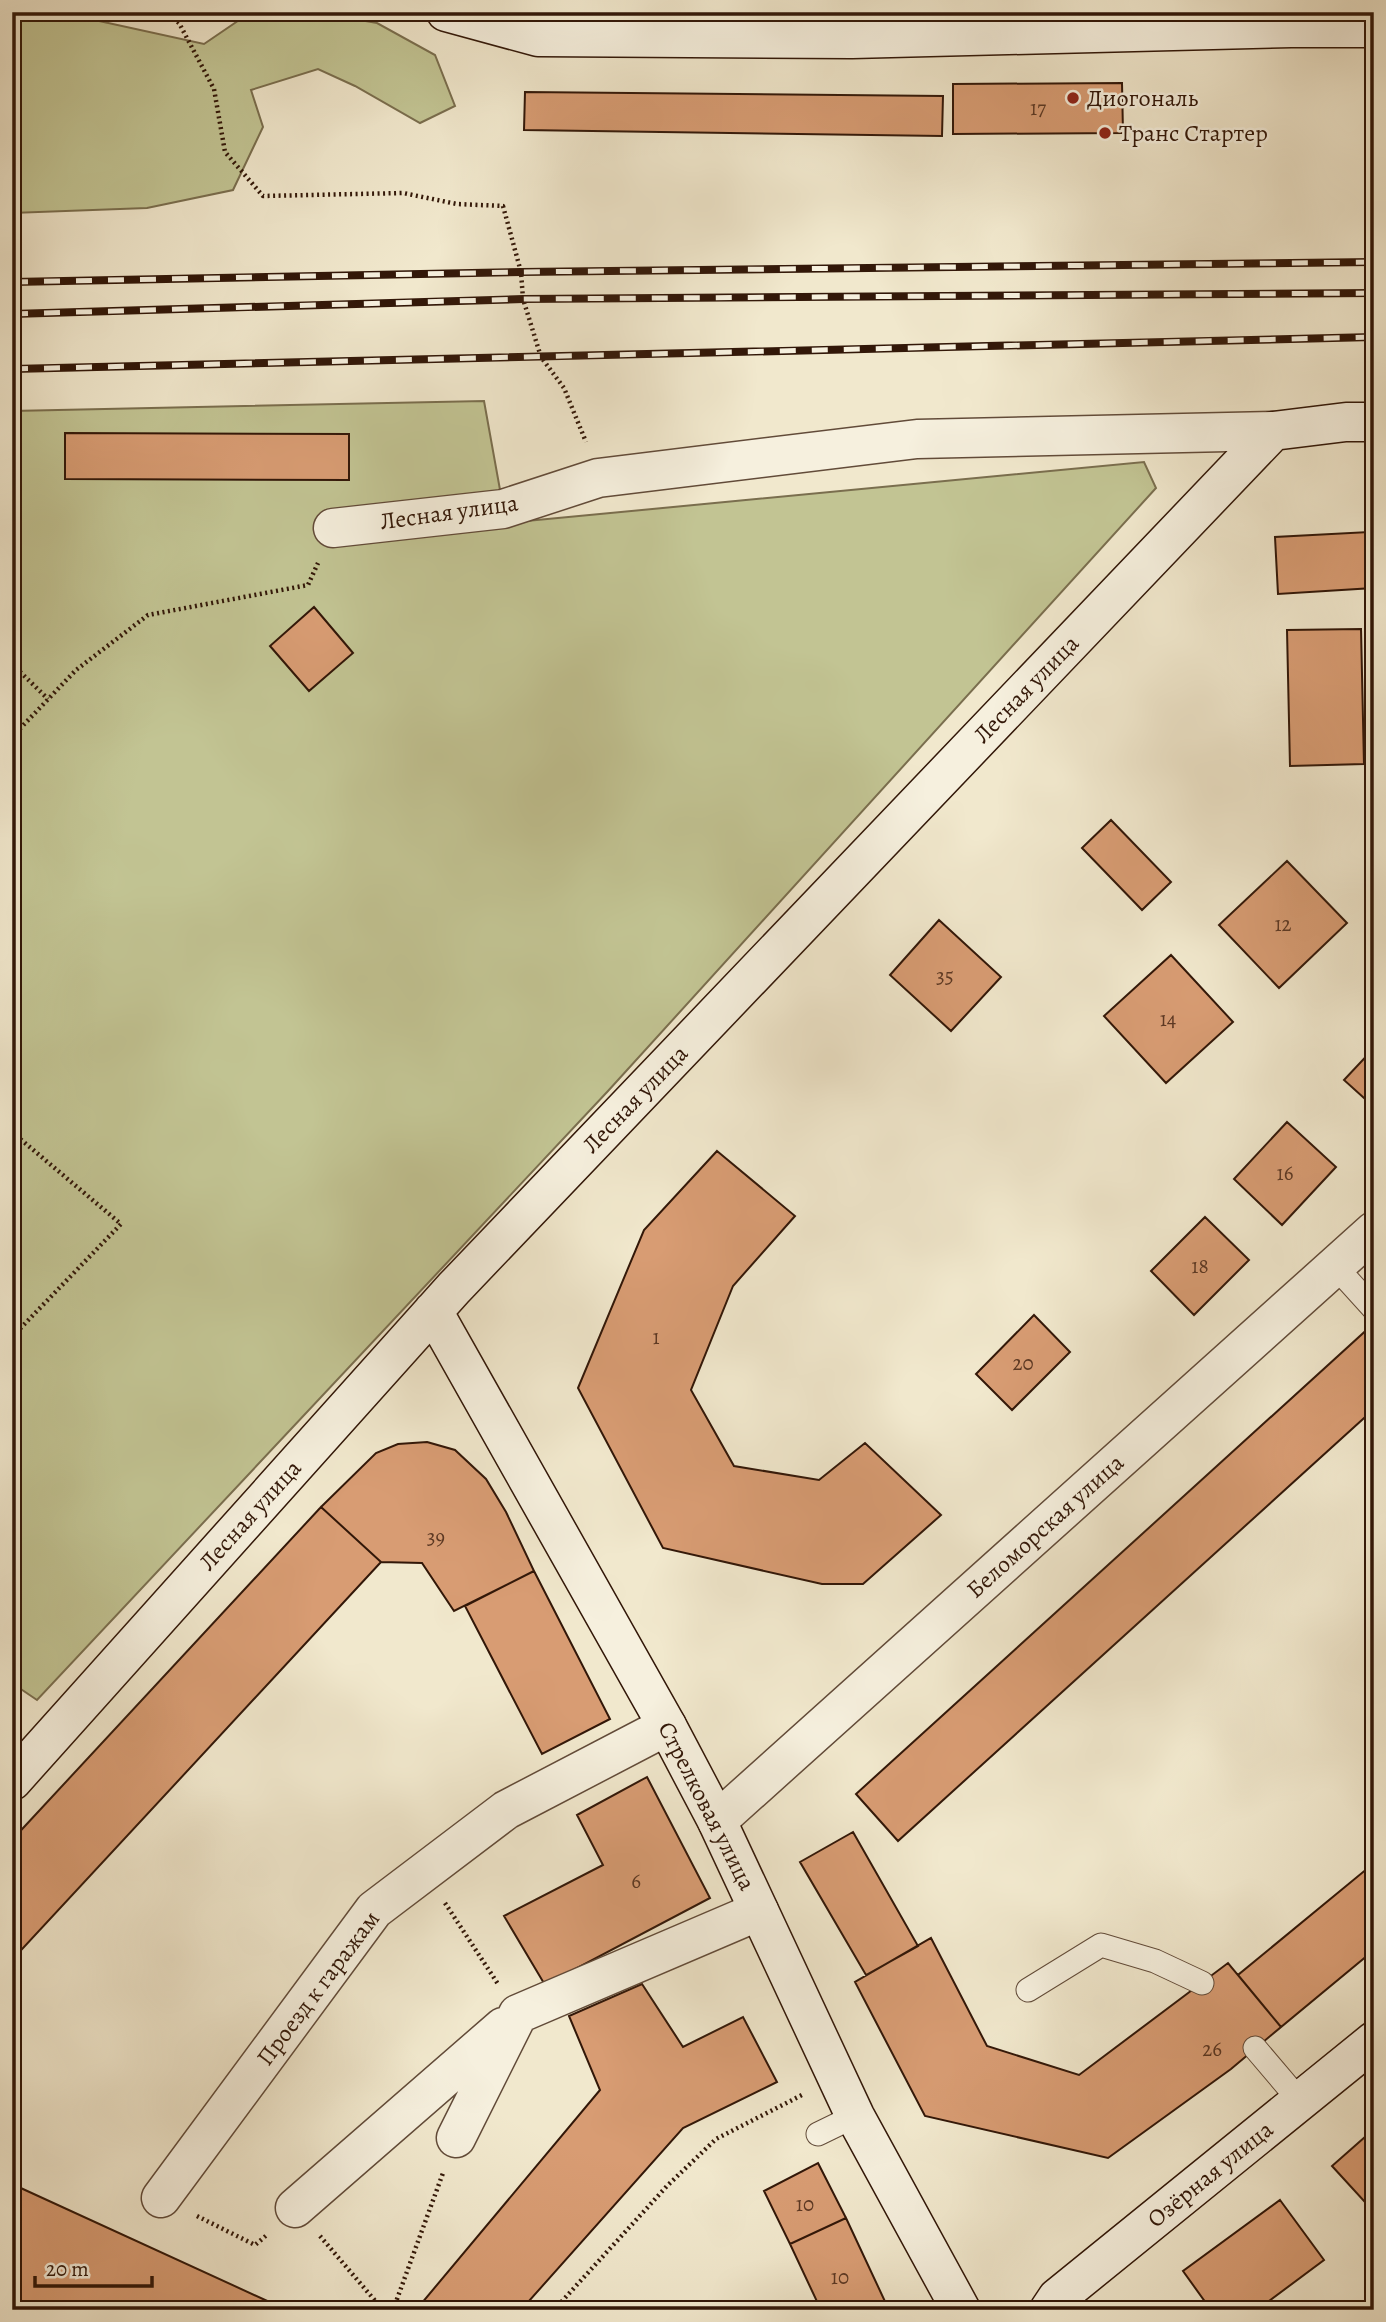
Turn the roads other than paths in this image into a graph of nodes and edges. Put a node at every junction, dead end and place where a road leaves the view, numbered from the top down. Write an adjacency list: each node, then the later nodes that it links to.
1 (446, 12): 2 (street)
2 (1293, 20): 3 (street)
3 (1374, 28)
4 (1374, 422): 5 (street, Лесная улица)
5 (1273, 431): 6 (street, Лесная улица); 10 (street, Лесная улица)
6 (333, 528)
7 (1374, 1231): 8 (street, Беломорская улица)
8 (1335, 1266): 9 (lane); 13 (street, Беломорская улица)
9 (1374, 1309)
10 (433, 1311): 11 (street, Стрелковая улица); 12 (street, Лесная улица)
11 (667, 1726): 13 (street, Стрелковая улица); 24 (street, Проезд к гаражам)
12 (12, 1781)
13 (717, 1821): 14 (street, Стрелковая улица)
14 (759, 1911): 17 (street); 21 (street, Стрелковая улица)
15 (1202, 1983): 16 (lane)
16 (1028, 1990)
17 (518, 2014): 23 (street); 25 (street)
18 (1374, 2041): 20 (street, Озёрная улица)
19 (1255, 2048): 20 (lane)
20 (1300, 2101): 27 (street, Озёрная улица)
21 (855, 2116): 22 (lane); 26 (street, Стрелковая улица)
22 (818, 2134)
23 (456, 2138)
24 (162, 2198)
25 (295, 2208)
26 (961, 2310)
27 (1049, 2310)

